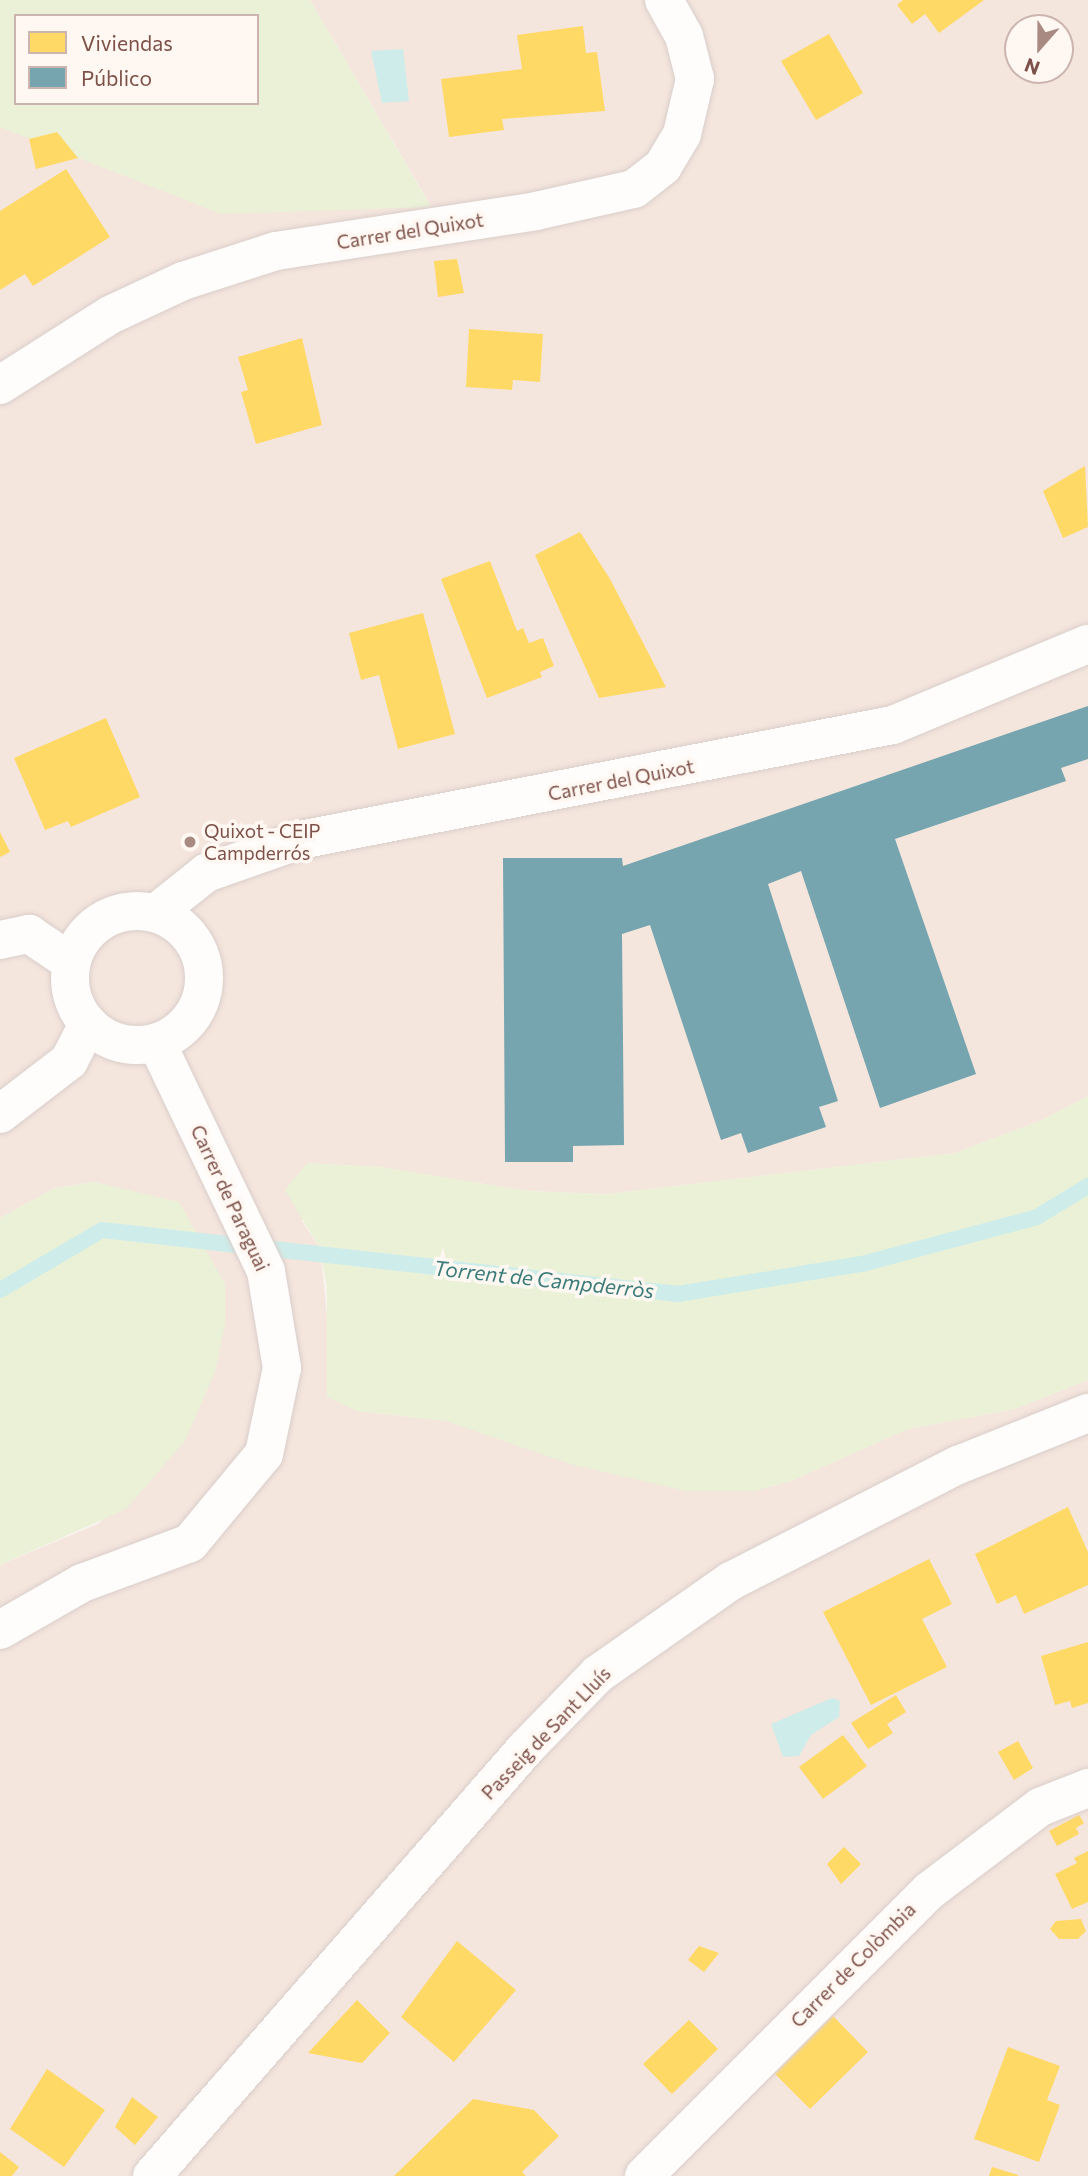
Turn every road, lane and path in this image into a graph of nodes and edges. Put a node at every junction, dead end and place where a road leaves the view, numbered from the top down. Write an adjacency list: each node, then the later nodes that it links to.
1 (664, 0): 2 (street, Carrer del Quixot)
2 (0, 385)
3 (1088, 644): 4 (street, Carrer del Quixot)
4 (157, 912): 6 (street); 8 (street)
5 (0, 940): 6 (street)
6 (71, 962): 7 (street)
7 (88, 1024): 8 (street); 9 (street)
8 (157, 1043): 11 (street, Carrer de Paraguai)
9 (0, 1114)
10 (1088, 1413): 13 (street, Passeig de Sant Lluís)
11 (0, 1630)
12 (1088, 1788): 14 (street, Carrer de Colòmbia)
13 (152, 2176)
14 (644, 2176)

